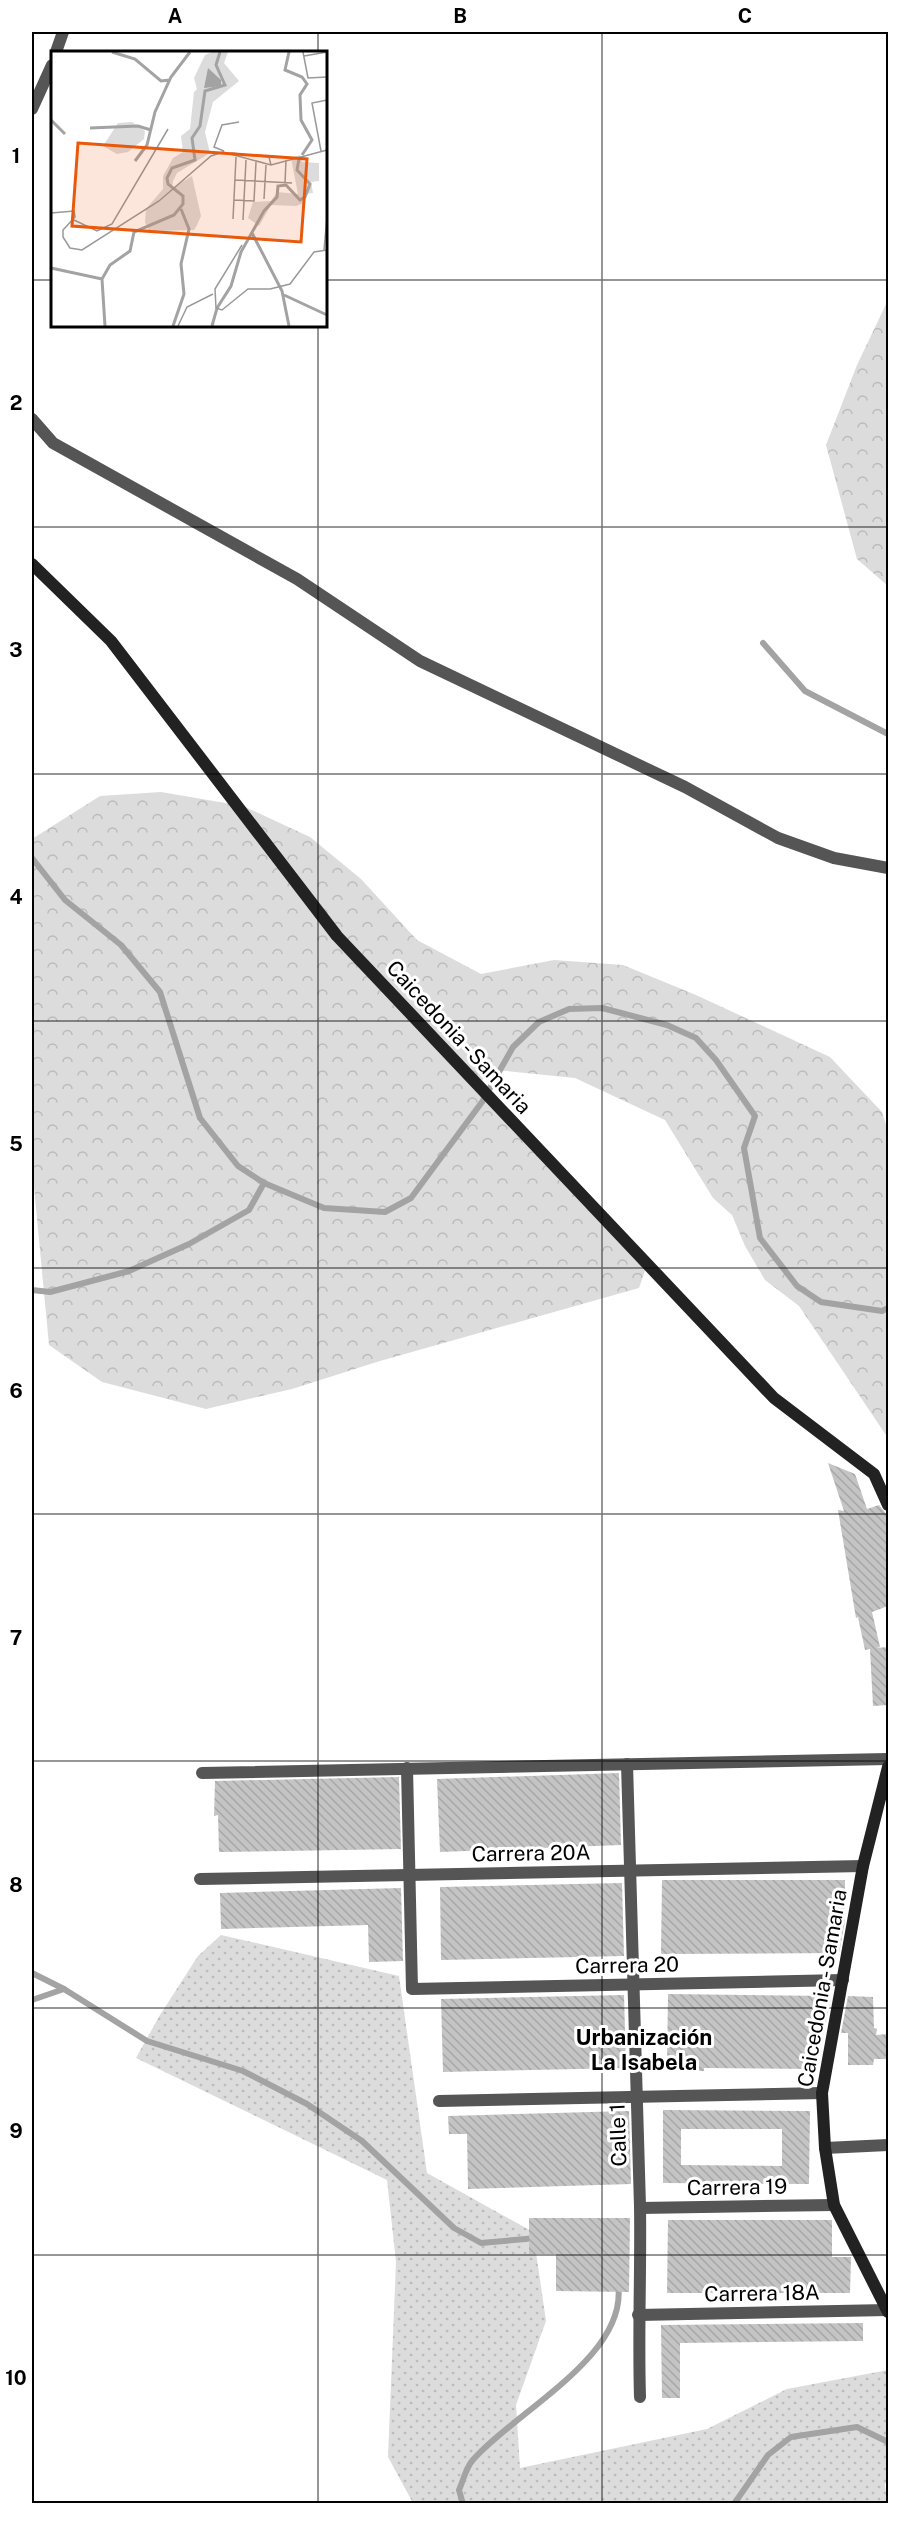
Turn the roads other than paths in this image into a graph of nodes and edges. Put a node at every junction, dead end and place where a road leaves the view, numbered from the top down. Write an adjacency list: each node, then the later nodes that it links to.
1 (63, 32): 2 (street)
2 (56, 51)
3 (51, 67): 4 (street)
4 (32, 109)
5 (32, 419): 7 (street)
6 (32, 564): 8 (street, Caicedonia - Samaria)
7 (888, 868)
8 (888, 1505)
9 (888, 1759): 10 (street)
10 (627, 1764): 12 (street); 15 (street, Calle 1)
11 (888, 1767): 14 (street, Caicedonia - Samaria)
12 (407, 1768): 13 (street); 16 (street)
13 (202, 1773)
14 (863, 1866): 15 (street, Carrera 20A); 18 (street, Caicedonia - Samaria)
15 (629, 1870): 16 (street, Carrera 20A); 19 (street, Calle 1)
16 (410, 1875): 17 (street, Carrera 20A); 19 (street, Carrera 20)
17 (200, 1879)
18 (843, 1980): 19 (street, Carrera 20); 20 (street, Caicedonia - Samaria)
19 (632, 1984): 21 (street, Calle 1)
20 (822, 2093): 21 (street); 24 (street, Caicedonia - Samaria)
21 (636, 2097): 22 (street); 26 (street, Calle 1)
22 (439, 2101)
23 (888, 2145): 24 (street)
24 (825, 2148): 25 (street, Caicedonia - Samaria)
25 (834, 2205): 26 (street, Carrera 19); 27 (street, Caicedonia - Samaria)
26 (640, 2208): 28 (street, Calle 1)
27 (888, 2311): 28 (street, Carrera 18A)
28 (638, 2315): 29 (street, Calle 1)
29 (640, 2397)

